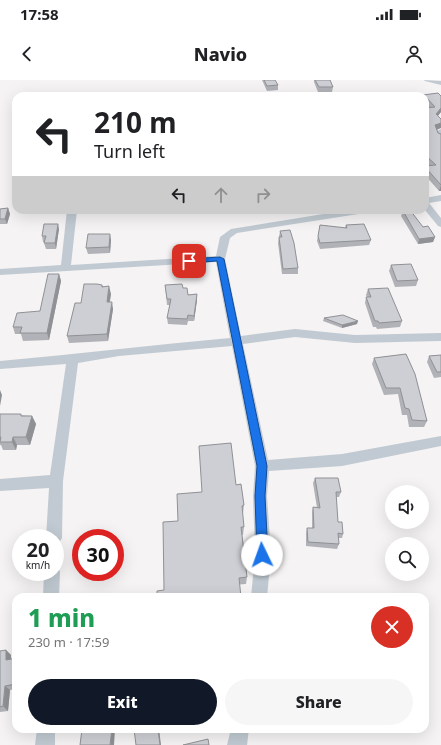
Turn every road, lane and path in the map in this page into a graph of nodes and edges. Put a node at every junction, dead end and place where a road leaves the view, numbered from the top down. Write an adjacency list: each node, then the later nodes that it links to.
1 (427, 80): 2 (street)
2 (441, 83)
3 (441, 131): 4 (street)
4 (441, 137)
5 (441, 198): 6 (street)
6 (429, 200)
7 (429, 209): 10 (street)
8 (72, 214): 12 (street)
9 (340, 214): 11 (street)
10 (441, 224)
11 (220, 259): 12 (street); 15 (street)
12 (66, 268): 13 (street)
13 (0, 272)
14 (441, 337): 15 (street)
15 (237, 341): 16 (street); 19 (street)
16 (73, 358): 17 (street); 20 (street)
17 (0, 365)
18 (441, 441): 19 (street)
19 (262, 466): 25 (street)
20 (56, 481): 21 (street); 22 (street)
21 (0, 485)
22 (54, 529)
23 (52, 581): 24 (street)
24 (51, 593)
25 (259, 593)
26 (46, 733): 28 (street)
27 (239, 733): 29 (street)
28 (45, 745)
29 (237, 745)

